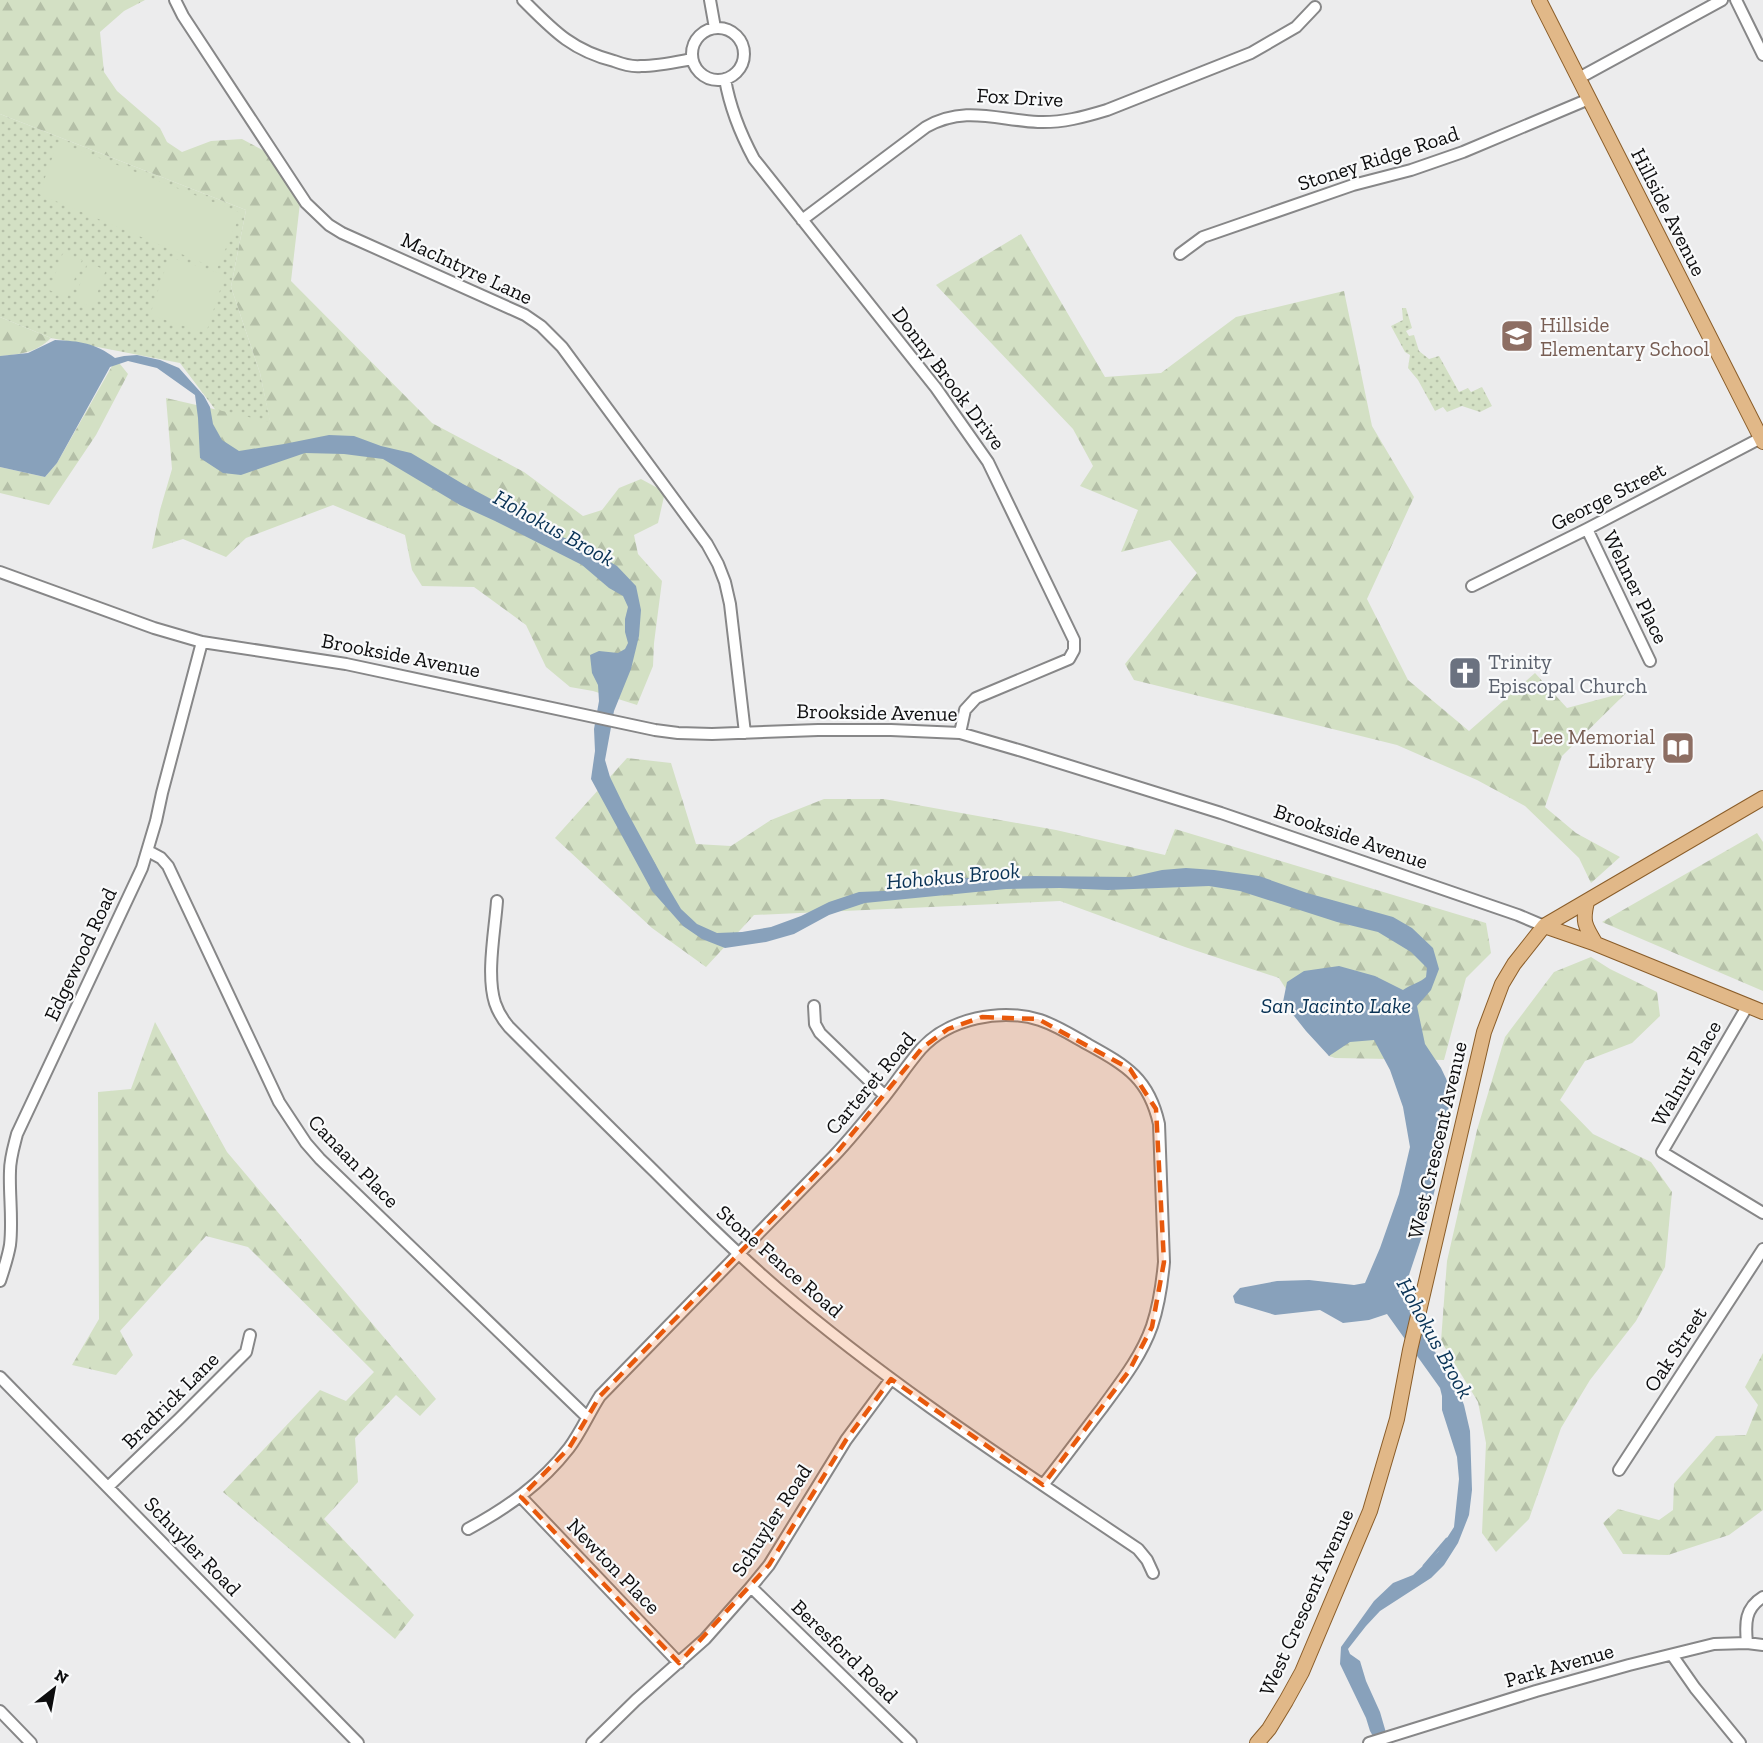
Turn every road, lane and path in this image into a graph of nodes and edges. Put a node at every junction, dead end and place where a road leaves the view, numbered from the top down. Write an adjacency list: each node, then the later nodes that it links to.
1 (175, 0): 22 (street, MacIntyre Lane)
2 (523, 0): 10 (street)
3 (710, 0): 8 (street)
4 (1539, 0): 11 (main road, Hillside Avenue)
5 (1722, 0): 11 (street)
6 (1736, 0): 9 (street)
7 (1315, 7): 14 (street, Fox Drive)
8 (715, 28): 10 (street); 12 (street)
9 (1763, 55)
10 (692, 59): 12 (street)
11 (1579, 78): 13 (main road, Hillside Avenue)
12 (725, 79): 14 (street, Donny Brook Drive)
13 (1589, 99): 15 (street, Stoney Ridge Road); 16 (main road, Hillside Avenue)
14 (802, 220): 23 (street, Donny Brook Drive)
15 (1180, 254)
16 (1762, 440): 17 (street, George Street)
17 (1587, 529): 19 (street, George Street); 21 (street, Wehner Place)
18 (0, 572): 20 (street, Brookside Avenue)
19 (1472, 586)
20 (202, 642): 22 (street, Brookside Avenue); 25 (street, Edgewood Road)
21 (1650, 661)
22 (745, 733): 23 (street, Brookside Avenue)
23 (960, 733): 28 (street, Brookside Avenue)
24 (1763, 798): 27 (main road, West Crescent Avenue)
25 (148, 851): 37 (street, Edgewood Road); 41 (street, Canaan Place)
26 (497, 901): 36 (street, Stone Fence Road)
27 (1587, 902): 28 (main road, West Crescent Avenue); 29 (main road)
28 (1544, 926): 29 (main road, Brookside Avenue); 59 (main road, West Crescent Avenue)
29 (1596, 944): 30 (main road, Brookside Avenue)
30 (1748, 1005): 32 (main road, Brookside Avenue); 34 (street, Walnut Place)
31 (814, 1006): 33 (street)
32 (1763, 1012)
33 (885, 1096): 36 (street, Carteret Road); 43 (street, Carteret Road)
34 (1763, 1213)
35 (1763, 1248): 42 (street, Oak Street)
36 (738, 1253): 40 (street, Stone Fence Road); 41 (street, Carteret Road)
37 (0, 1281)
38 (250, 1335): 44 (street, Bradrick Lane)
39 (0, 1377): 44 (street, Schuyler Road)
40 (891, 1379): 43 (street, Stone Fence Road); 48 (street, Schuyler Road)
41 (587, 1417): 45 (street, Carteret Road)
42 (1619, 1470)
43 (1043, 1485): 47 (street, Stone Fence Road)
44 (108, 1487): 56 (street, Schuyler Road)
45 (521, 1497): 46 (street, Carteret Road); 53 (street, Newton Place)
46 (468, 1529)
47 (1153, 1573)
48 (751, 1587): 53 (street, Schuyler Road); 58 (street, Beresford Road)
49 (1763, 1597): 50 (street)
50 (1747, 1643): 51 (street, Park Avenue); 52 (street, Park Avenue)
51 (1763, 1645)
52 (1672, 1655): 60 (street, Park Avenue); 61 (street)
53 (680, 1663): 57 (street, Schuyler Road)
54 (0, 1711): 55 (street)
55 (31, 1743)
56 (358, 1743)
57 (592, 1743)
58 (911, 1743)
59 (1257, 1743)
60 (1371, 1743)
61 (1740, 1743)

